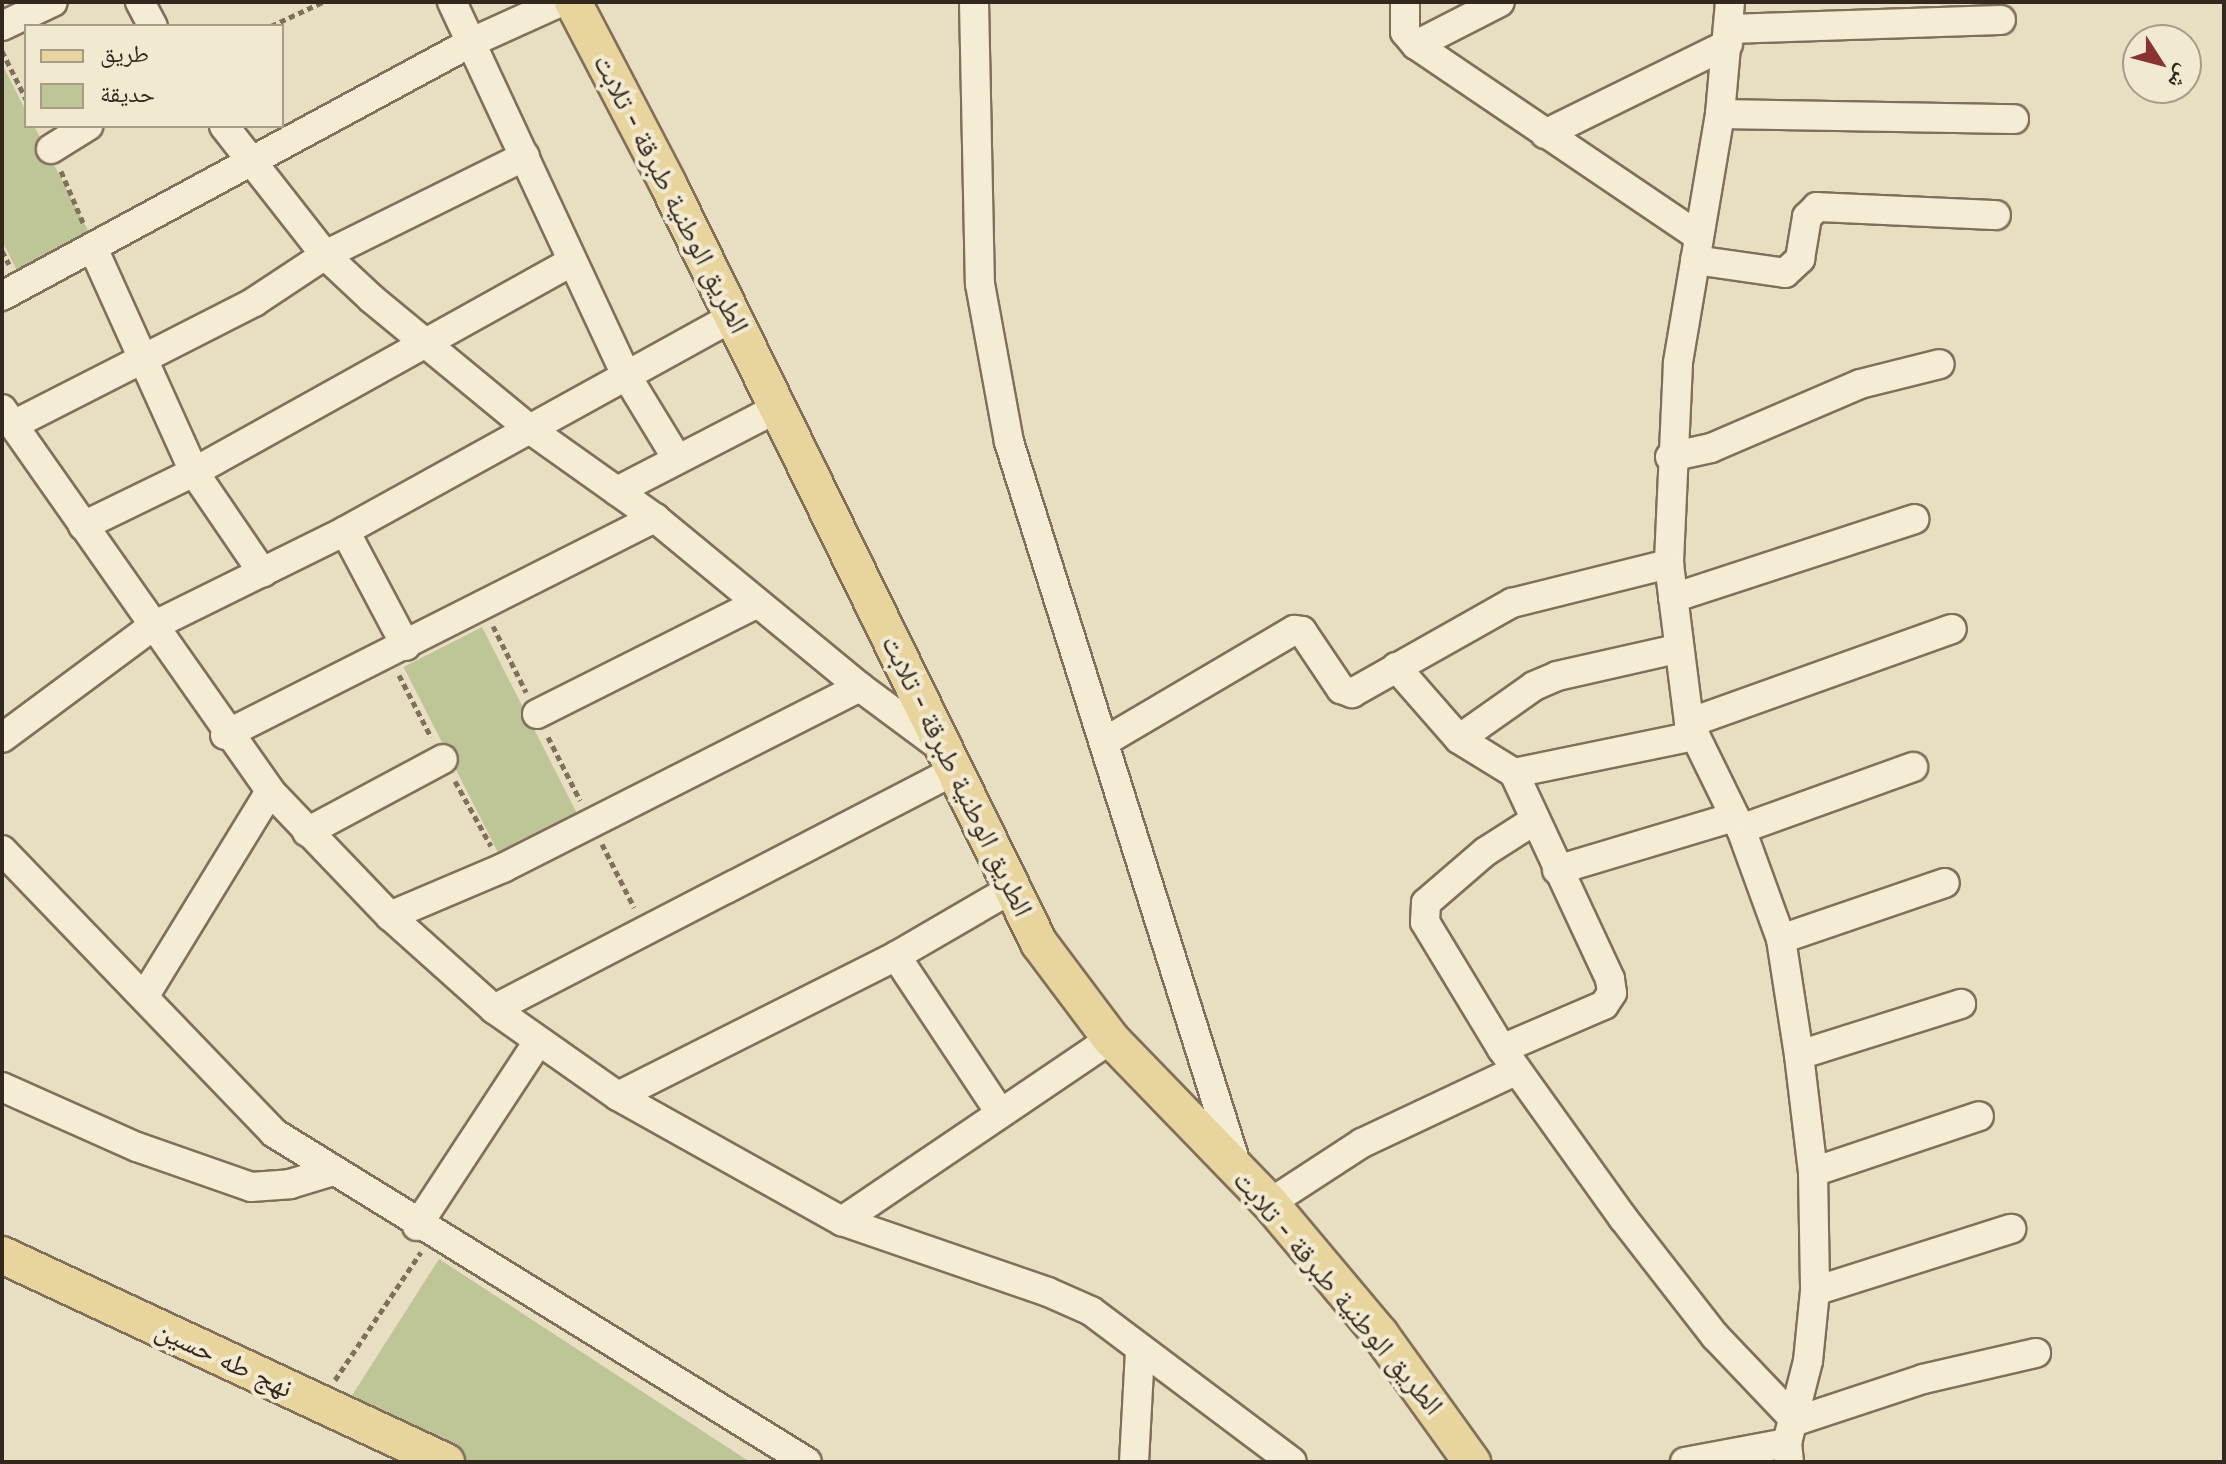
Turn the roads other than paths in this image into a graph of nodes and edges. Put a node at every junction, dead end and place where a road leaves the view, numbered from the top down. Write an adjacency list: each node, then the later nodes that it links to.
1 (53, 2): 12 (street)
2 (140, 2): 10 (street)
3 (452, 2): 13 (street)
4 (560, 2): 13 (street)
5 (573, 2): 29 (main road, الطريق الوطنية طبرقة - تلابت)
6 (974, 2): 60 (street)
7 (1405, 2): 14 (street)
8 (1500, 2): 14 (street)
9 (2001, 20): 11 (street)
10 (152, 24)
11 (1729, 25): 15 (street); 19 (street)
12 (2, 26)
13 (472, 42): 21 (street); 22 (street)
14 (1416, 45): 19 (street)
15 (1720, 114): 16 (street); 25 (street)
16 (2014, 119)
17 (85, 128): 20 (street)
18 (226, 128): 22 (street)
19 (1545, 134): 25 (street)
20 (51, 149)
21 (525, 156): 26 (street); 27 (street)
22 (250, 160): 24 (street); 26 (street)
23 (1996, 215): 25 (street)
24 (93, 248): 28 (street); 31 (street)
25 (1696, 248): 38 (street)
26 (325, 255): 30 (street); 31 (street)
27 (571, 262): 30 (street); 33 (street)
28 (2, 296)
29 (732, 317): 33 (street); 34 (main road, الطريق الوطنية طبرقة - تلابت)
30 (428, 344): 36 (street); 39 (street)
31 (141, 359): 35 (street); 39 (street)
32 (1940, 364): 38 (street)
33 (626, 375): 36 (street); 37 (street)
34 (778, 408): 37 (street); 62 (main road, الطريق الوطنية طبرقة - تلابت)
35 (8, 417): 43 (street)
36 (531, 430): 40 (street); 44 (street)
37 (676, 457): 40 (street)
38 (1670, 457): 45 (street)
39 (194, 472): 43 (street); 46 (street)
40 (617, 491): 41 (street)
41 (655, 518): 48 (street); 51 (street)
42 (1914, 519): 47 (street)
43 (83, 526): 49 (street)
44 (345, 531): 46 (street); 51 (street)
45 (1669, 564): 47 (street); 53 (street)
46 (263, 573): 49 (street)
47 (1673, 598): 52 (street)
48 (756, 604): 54 (street); 55 (street)
49 (153, 626): 57 (street); 58 (street)
50 (1952, 629): 56 (street)
51 (406, 646): 57 (street)
52 (1677, 649): 56 (street); 59 (street)
53 (1396, 667): 59 (street); 60 (street)
54 (860, 687): 62 (street); 73 (street)
55 (537, 714)
56 (1692, 730): 64 (street); 67 (street)
57 (225, 735): 65 (street)
58 (2, 738)
59 (1459, 739): 64 (street)
60 (1104, 742): 89 (street)
61 (443, 759): 68 (street)
62 (948, 759): 72 (main road, الطريق الوطنية طبرقة - تلابت); 78 (street)
63 (1913, 767): 67 (street)
64 (1514, 773): 66 (street)
65 (270, 791): 68 (street); 76 (street)
66 (1535, 820): 70 (street); 82 (street)
67 (1738, 823): 70 (street); 74 (street)
68 (307, 832): 73 (street)
69 (2, 850): 76 (street)
70 (1557, 870): 82 (street)
71 (1945, 883): 74 (street)
72 (1013, 888): 75 (street); 79 (main road, الطريق الوطنية طبرقة - تلابت)
73 (390, 916): 78 (street)
74 (1781, 939): 81 (street)
75 (896, 956): 84 (street); 85 (street)
76 (144, 997): 87 (street)
77 (1961, 1004): 81 (street)
78 (494, 1009): 80 (street)
79 (1111, 1039): 85 (street); 89 (main road, الطريق الوطنية طبرقة - تلابت)
80 (537, 1043): 84 (street); 93 (street)
81 (1799, 1055): 88 (street)
82 (1509, 1059): 90 (street); 98 (street)
83 (2, 1087): 87 (street)
84 (618, 1096): 91 (street)
85 (999, 1111): 91 (street)
86 (1979, 1116): 88 (street)
87 (333, 1171): 93 (street)
88 (1813, 1172): 95 (street)
89 (1239, 1173): 90 (main road, الطريق الوطنية طبرقة - تلابت)
90 (1270, 1203): 103 (main road, الطريق الوطنية طبرقة - تلابت)
91 (842, 1221): 96 (street)
92 (2011, 1229): 95 (street)
93 (425, 1230): 100 (street)
94 (2, 1255): 99 (main road, نهج طه حسين)
95 (1815, 1291): 98 (street)
96 (1140, 1350): 101 (street); 102 (street)
97 (2036, 1353): 98 (street)
98 (1791, 1442): 104 (street)
99 (446, 1462)
100 (807, 1462)
101 (1134, 1462)
102 (1292, 1462)
103 (1472, 1462)
104 (1685, 1462)

